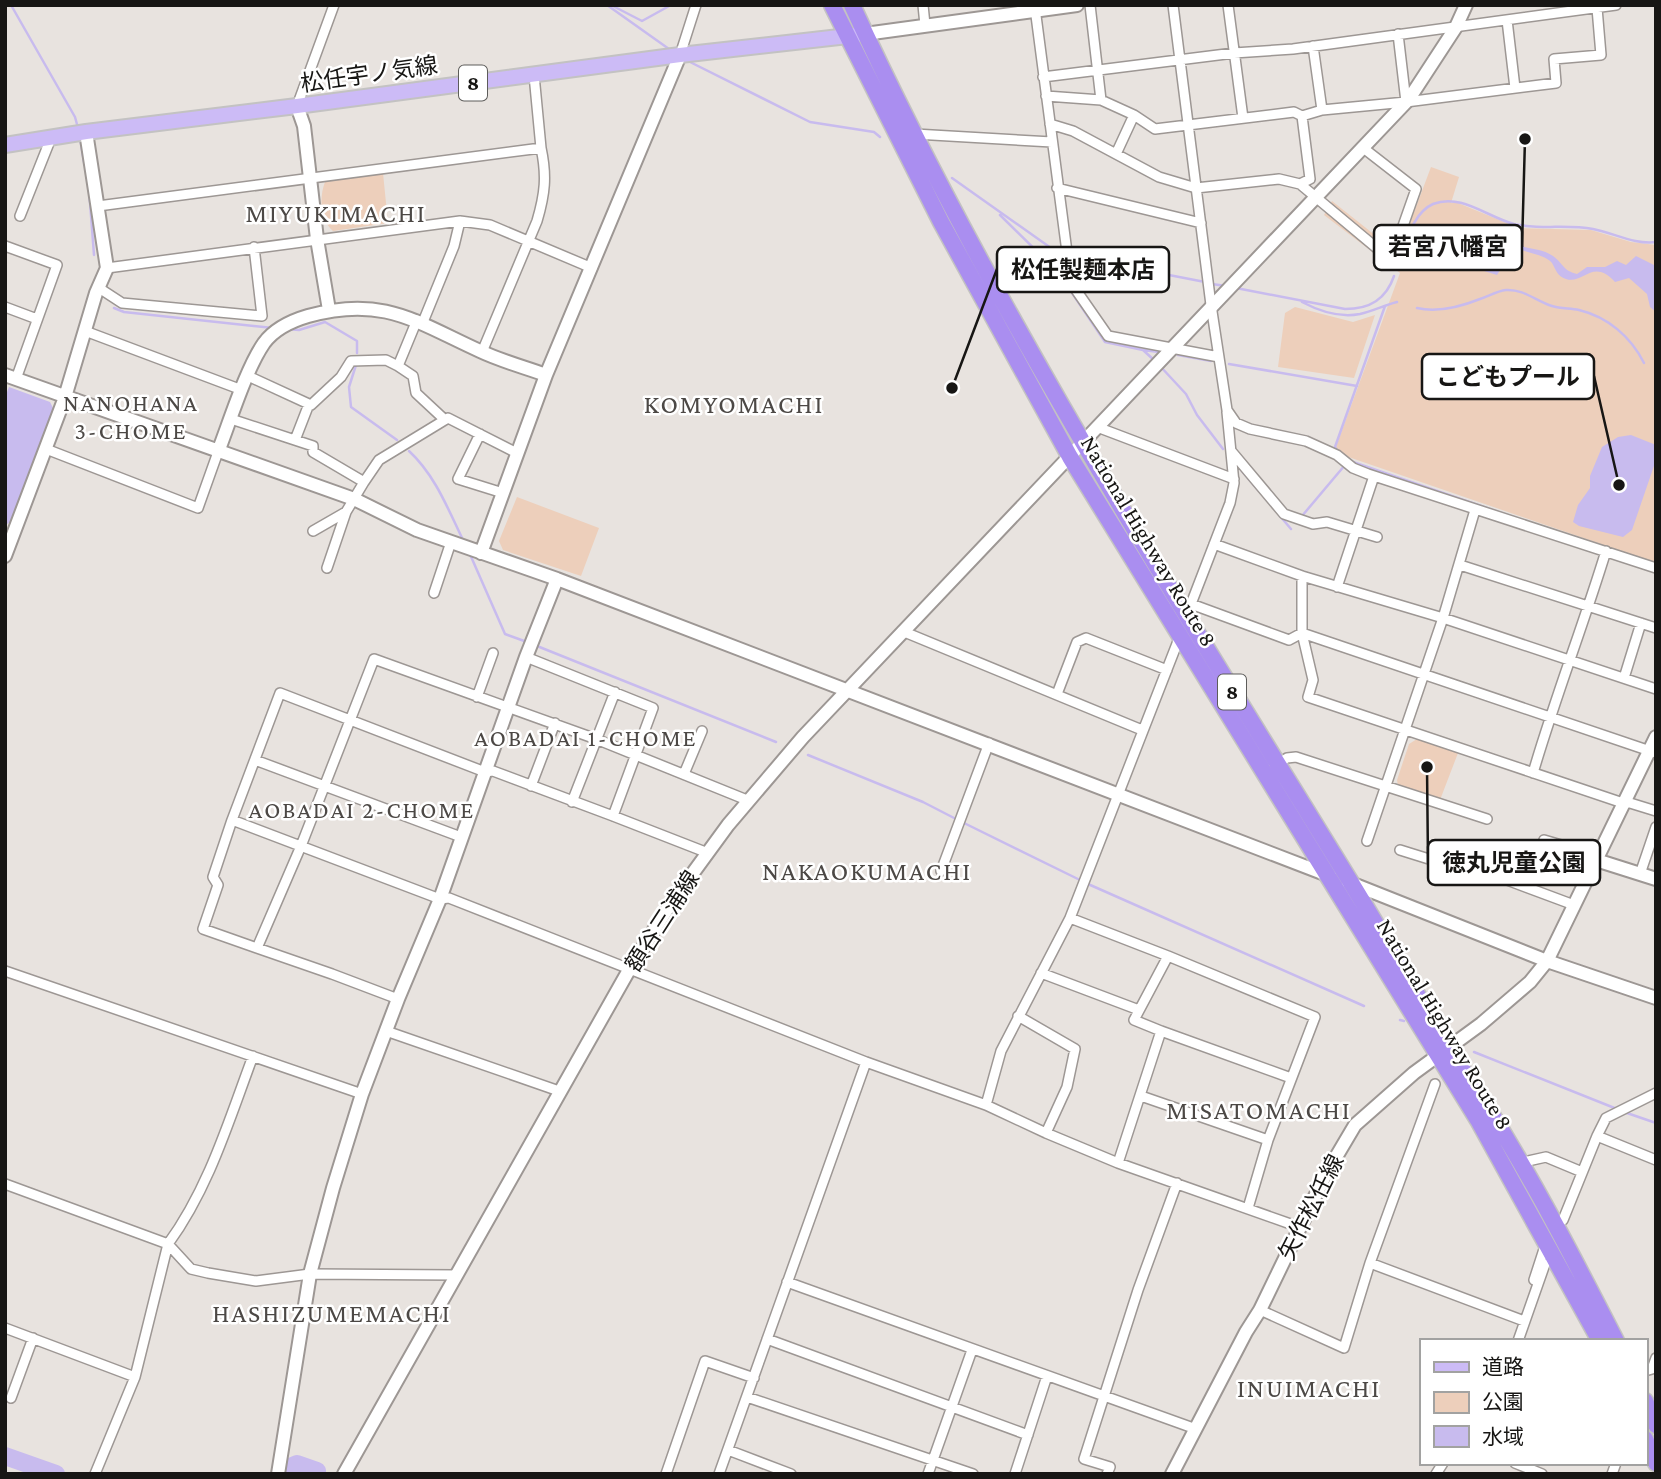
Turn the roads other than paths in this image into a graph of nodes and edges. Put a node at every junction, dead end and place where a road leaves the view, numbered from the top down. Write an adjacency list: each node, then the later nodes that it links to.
1 (334, 5): 34 (street)
2 (695, 5): 25 (street)
3 (832, 5): 22 (highway, National Highway Route 8 / 8)
4 (852, 5): 20 (highway, National Highway Route 8 / 8)
5 (923, 5): 18 (street)
6 (1090, 5): 27 (street)
7 (1173, 5): 26 (street)
8 (1228, 5): 24 (street)
9 (1466, 5): 19 (street, 額谷三浦線)
10 (1525, 5): 16 (street)
11 (1616, 5): 13 (street)
12 (1069, 6): 14 (street)
13 (1594, 7): 16 (street); 30 (street)
14 (1035, 8): 15 (street); 29 (street)
15 (980, 11): 18 (street)
16 (1527, 17): 17 (street)
17 (1507, 20): 19 (street); 30 (street)
18 (925, 25): 20 (street)
19 (1456, 27): 21 (street); 33 (street, 額谷三浦線)
20 (865, 34): 22 (main road, 松任宇ノ気線 / 8); 42 (highway, National Highway Route 8 / 8)
21 (1398, 34): 23 (street); 33 (street)
22 (847, 36): 25 (main road, 松任宇ノ気線 / 8); 92 (highway, National Highway Route 8 / 8)
23 (1313, 46): 24 (street); 35 (street)
24 (1234, 53): 26 (street); 38 (street)
25 (680, 55): 28 (main road, 松任宇ノ気線 / 8); 63 (street)
26 (1180, 60): 27 (street); 40 (street)
27 (1098, 71): 29 (street); 32 (street)
28 (534, 75): 34 (main road, 松任宇ノ気線 / 8); 47 (street)
29 (1043, 77): 31 (street)
30 (1515, 88): 33 (street)
31 (1046, 96): 32 (street); 39 (street)
32 (1101, 100): 36 (street)
33 (1406, 102): 35 (street); 46 (street, 額谷三浦線)
34 (297, 106): 41 (main road, 松任宇ノ気線 / 8); 49 (street)
35 (1322, 110): 37 (street)
36 (1134, 115): 40 (street); 48 (street)
37 (1302, 116): 38 (street); 50 (street)
38 (1243, 118): 40 (street)
39 (1050, 124): 44 (street); 48 (street)
40 (1188, 125): 52 (street)
41 (80, 133): 43 (main road, 松任宇ノ気線 / 8); 54 (street)
42 (915, 134): 44 (street); 87 (highway, National Highway Route 8 / 8)
43 (51, 138): 45 (main road, 松任宇ノ気線 / 8); 55 (street)
44 (1052, 142): 51 (street)
45 (5, 145)
46 (1362, 147): 53 (street, 額谷三浦線); 53 (street)
47 (541, 148): 49 (street); 59 (street)
48 (1116, 154): 52 (street)
49 (310, 177): 54 (street); 58 (street)
50 (1300, 184): 52 (street); 53 (street)
51 (1057, 188): 57 (street); 71 (street)
52 (1196, 188): 57 (street)
53 (1315, 196): 65 (street, 額谷三浦線)
54 (97, 206): 62 (street)
55 (20, 216)
56 (460, 221): 58 (street); 59 (street); 69 (street)
57 (1201, 223): 65 (street)
58 (317, 239): 61 (street); 67 (street)
59 (528, 241): 63 (street); 72 (street)
60 (5, 246): 68 (street)
61 (254, 247): 62 (street); 64 (street)
62 (107, 268): 64 (street)
63 (592, 268): 75 (street)
64 (99, 288): 70 (street)
65 (1211, 305): 71 (street, 額谷三浦線); 73 (street)
66 (5, 307): 68 (street)
67 (329, 310): 69 (street); 76 (street)
68 (37, 319): 77 (street)
69 (420, 321): 72 (street); 74 (street)
70 (85, 331): 78 (street); 79 (street)
71 (1174, 348): 73 (street); 84 (street, 額谷三浦線)
72 (482, 352): 75 (street)
73 (1219, 357): 81 (street)
74 (398, 366): 80 (street); 83 (street)
75 (546, 375): 91 (street)
76 (248, 376): 78 (street); 80 (street)
77 (10, 377): 79 (street)
78 (242, 390): 82 (street)
79 (65, 397): 88 (street); 90 (street)
80 (309, 404): 86 (street)
81 (1227, 410): 89 (street); 93 (street)
82 (231, 419): 86 (street); 90 (street)
83 (445, 420): 85 (street); 95 (street)
84 (1097, 427): 87 (street, 額谷三浦線); 94 (street)
85 (480, 433): 91 (street); 96 (street)
86 (295, 440): 95 (street)
87 (1082, 442): 92 (street, 額谷三浦線); 115 (highway, National Highway Route 8 / 8)
88 (46, 449): 90 (street); 100 (street)
89 (1231, 451): 94 (street); 101 (street)
90 (218, 452): 97 (street)
91 (517, 453): 96 (street)
92 (1070, 457): 120 (street, 額谷三浦線); 122 (highway, National Highway Route 8 / 8)
93 (1374, 476): 98 (street); 101 (street)
94 (1234, 479): 104 (street)
95 (364, 482): 97 (street)
96 (503, 493): 105 (street)
97 (354, 499): 99 (street); 105 (street)
98 (1475, 510): 106 (street); 108 (street)
99 (346, 512): 102 (street); 109 (street)
100 (10, 529): 107 (street)
101 (1356, 530): 103 (street); 113 (street)
102 (313, 531)
103 (1377, 537)
104 (1214, 544): 111 (street); 115 (street)
105 (467, 548): 112 (street); 114 (street)
106 (1606, 551): 110 (street); 116 (street)
107 (5, 556)
108 (1460, 565): 116 (street); 117 (street)
109 (327, 568)
110 (1656, 568)
111 (1302, 576): 113 (street); 121 (street)
112 (557, 579): 123 (street); 130 (street)
113 (1337, 587): 117 (street)
114 (434, 593)
115 (1186, 607): 121 (street); 147 (highway, National Highway Route 8 / 8)
116 (1589, 607): 118 (street); 125 (street)
117 (1443, 618): 125 (street); 127 (street)
118 (1641, 623): 119 (street); 128 (street)
119 (1656, 628)
120 (902, 631): 130 (street, 額谷三浦線); 132 (street)
121 (1302, 633): 127 (street); 138 (street)
122 (1180, 636): 126 (street); 172 (highway, National Highway Route 8 / 8)
123 (529, 650): 131 (street); 134 (street)
124 (493, 653): 133 (street)
125 (1569, 660): 128 (street); 135 (street)
126 (1167, 670): 132 (street); 139 (street)
127 (1424, 674): 135 (street); 138 (street)
128 (1624, 678): 129 (street)
129 (1656, 689)
130 (845, 691): 143 (street); 155 (street, 額谷三浦線)
131 (615, 692): 142 (street); 145 (street)
132 (1057, 694): 139 (street)
133 (477, 697): 134 (street); 136 (street)
134 (508, 709): 137 (street); 148 (street)
135 (1549, 717): 144 (street); 149 (street)
136 (351, 721): 146 (street); 148 (street); 151 (street)
137 (555, 723): 142 (street); 152 (street)
138 (1405, 729): 149 (street); 153 (street)
139 (1142, 730): 154 (street)
140 (702, 731): 150 (street)
141 (1656, 737): 144 (street, 矢作松任線)
142 (596, 739): 145 (street); 156 (street)
143 (989, 743): 154 (street); 170 (street)
144 (1652, 752): 157 (street, 矢作松任線)
145 (636, 754): 150 (street); 159 (street)
146 (255, 760): 151 (street); 161 (street)
147 (1278, 764): 153 (street); 174 (highway, National Highway Route 8 / 8)
148 (485, 772): 152 (street); 163 (street)
149 (1533, 773): 157 (street)
150 (684, 774): 155 (street)
151 (325, 785): 163 (street); 166 (street)
152 (531, 786): 156 (street)
153 (1386, 786): 160 (street); 165 (street)
154 (1118, 793): 172 (street); 177 (street)
155 (747, 800): 168 (street, 額谷三浦線)
156 (572, 802): 159 (street)
157 (1623, 803): 158 (street); 169 (street, 矢作松任線)
158 (1656, 811)
159 (613, 816): 168 (street)
160 (1487, 819)
161 (232, 820): 166 (street); 178 (street)
162 (1656, 827): 171 (street)
163 (461, 837): 175 (street)
164 (1544, 840): 169 (street)
165 (1367, 841)
166 (301, 846): 175 (street); 178 (street)
167 (1400, 850): 176 (street)
168 (708, 852): 181 (street, 額谷三浦線)
169 (1597, 858): 171 (street); 176 (street, 矢作松任線)
170 (942, 871)
171 (1640, 874): 173 (street)
172 (1328, 876): 174 (street); 190 (highway, National Highway Route 8 / 8)
173 (1656, 879)
174 (1351, 883): 180 (street); 190 (highway, National Highway Route 8 / 8)
175 (440, 899): 181 (street); 185 (street)
176 (1574, 905): 180 (street, 矢作松任線)
177 (1070, 918): 179 (street); 183 (street)
178 (257, 948): 185 (street)
179 (1168, 956): 186 (street); 193 (street)
180 (1546, 961): 184 (street); 190 (street, 矢作松任線)
181 (629, 970): 192 (street); 195 (street, 額谷三浦線)
182 (5, 971): 191 (street)
183 (1041, 973): 186 (street); 187 (street)
184 (1656, 998)
185 (398, 999): 188 (street)
186 (1139, 1010): 189 (street)
187 (1018, 1016): 199 (street); 200 (street)
188 (386, 1031): 195 (street); 197 (street)
189 (1161, 1031): 193 (street); 198 (street)
190 (1444, 1051): 205 (highway, National Highway Route 8 / 8); 211 (street, 矢作松任線); 212 (highway, National Highway Route 8 / 8)
191 (253, 1056): 197 (street); 213 (street)
192 (866, 1062): 199 (street); 218 (street)
193 (1292, 1078): 202 (street)
194 (1435, 1084): 214 (street)
195 (559, 1091): 217 (street, 額谷三浦線)
196 (1656, 1093): 201 (street)
197 (362, 1094): 216 (street)
198 (1141, 1096): 202 (street); 204 (street)
199 (986, 1105): 200 (street)
200 (1046, 1133): 204 (street)
201 (1597, 1136): 203 (street); 206 (street)
202 (1268, 1140): 209 (street)
203 (1656, 1160)
204 (1118, 1163): 207 (street)
205 (1520, 1163): 206 (street); 227 (highway, National Highway Route 8 / 8)
206 (1582, 1172): 210 (street)
207 (1177, 1183): 209 (street); 232 (street)
208 (5, 1184): 213 (street)
209 (1248, 1208): 211 (street)
210 (1563, 1220)
211 (1299, 1227): 220 (street, 矢作松任線)
212 (1546, 1242): 219 (street); 226 (highway, National Highway Route 8 / 8)
213 (168, 1244): 216 (street); 230 (street)
214 (1370, 1263): 220 (street); 221 (street)
215 (1545, 1264): 219 (street)
216 (310, 1274): 217 (street); 246 (street)
217 (456, 1275): 247 (street, 額谷三浦線)
218 (787, 1282): 224 (street); 228 (street)
219 (1531, 1303): 221 (street)
220 (1260, 1310): 238 (street, 矢作松任線)
221 (1524, 1321): 225 (street)
222 (5, 1328): 223 (street)
223 (33, 1338): 230 (street); 234 (street)
224 (767, 1339): 231 (street); 236 (street)
225 (1519, 1339)
226 (1599, 1339)
227 (1615, 1339)
228 (972, 1350): 229 (street); 236 (street)
229 (1047, 1376): 232 (street); 239 (street)
230 (135, 1377): 245 (street)
231 (754, 1378): 233 (street); 248 (street)
232 (1104, 1396): 238 (street); 254 (street)
233 (747, 1397): 241 (street); 242 (street)
234 (11, 1398)
235 (1647, 1405): 237 (highway)
236 (952, 1407): 239 (street); 242 (street)
237 (1656, 1424)
238 (1196, 1429): 255 (street, 矢作松任線)
239 (1028, 1434): 253 (street)
240 (1647, 1443): 243 (highway)
241 (728, 1450): 249 (street); 250 (street)
242 (933, 1460): 251 (street); 252 (street)
243 (1656, 1463)
244 (1521, 1465): 256 (street)
245 (95, 1474)
246 (278, 1474)
247 (344, 1474)
248 (666, 1474)
249 (719, 1474)
250 (791, 1474)
251 (928, 1474)
252 (973, 1474)
253 (1015, 1474)
254 (1107, 1474)
255 (1172, 1474)
256 (1542, 1474)

